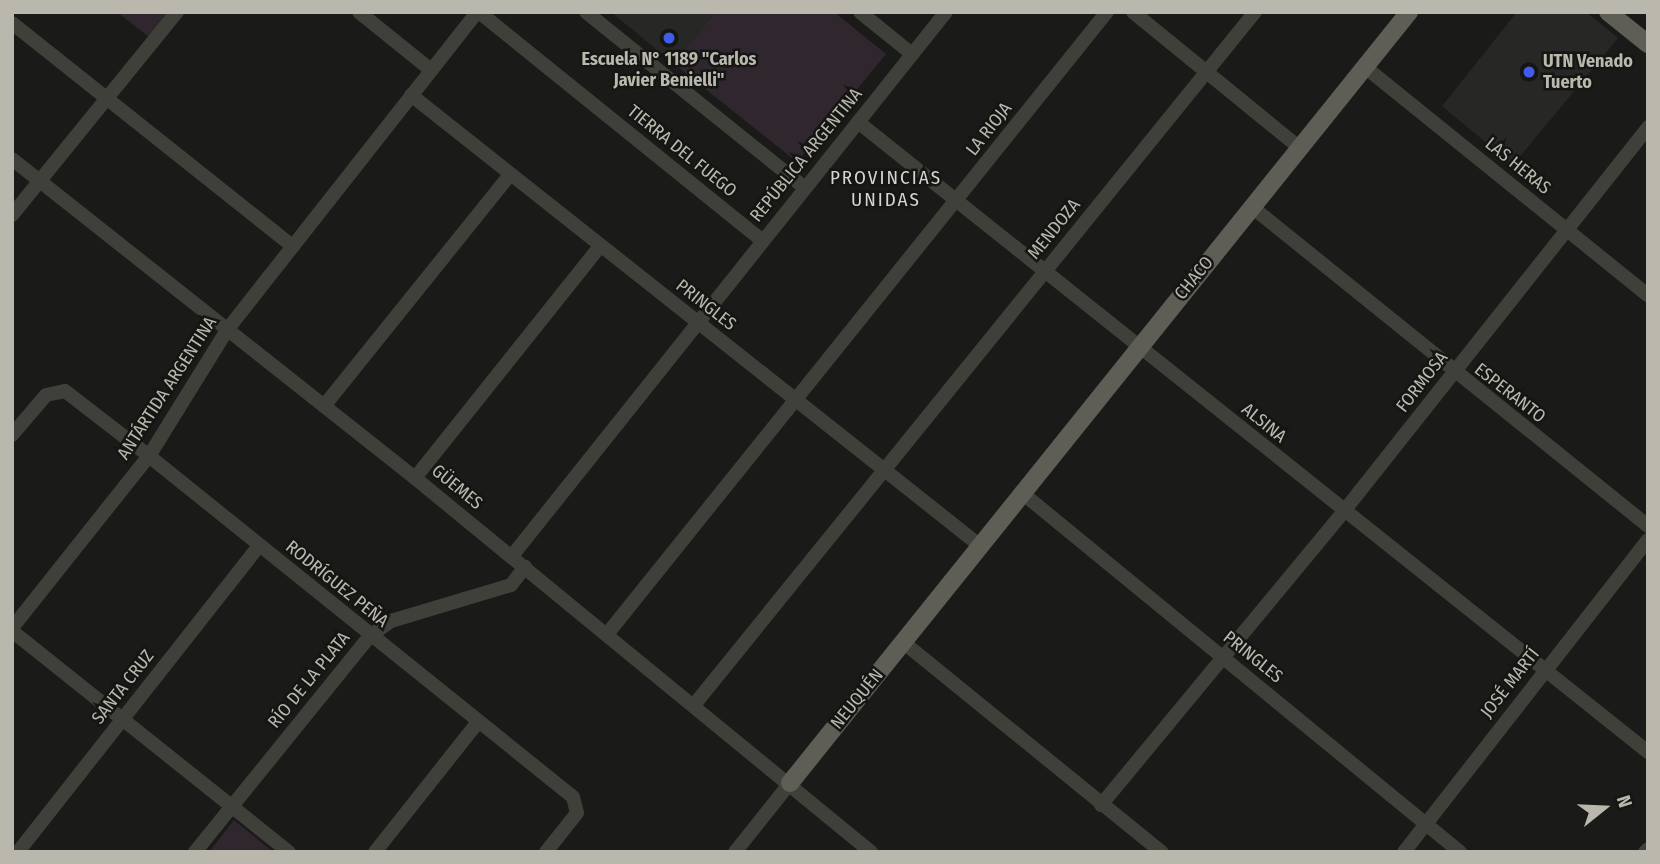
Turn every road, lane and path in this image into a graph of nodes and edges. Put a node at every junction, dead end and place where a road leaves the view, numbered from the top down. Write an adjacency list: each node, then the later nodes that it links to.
1 (177, 12): 21 (street)
2 (359, 12): 18 (street)
3 (478, 12): 18 (street, ANTÁRTIDA ARGENTINA); 33 (street, TIERRA DEL FUEGO)
4 (586, 12): 28 (street)
5 (860, 12): 16 (street)
6 (946, 12): 16 (street, REPÚBLICA ARGENTINA)
7 (1107, 12): 29 (street, LA RIOJA)
8 (1133, 12): 19 (street)
9 (1255, 12): 19 (street, MENDOZA)
10 (1409, 12): 17 (main road, CHACO)
11 (1608, 12): 15 (main road)
12 (1626, 12): 14 (main road)
13 (12, 23): 21 (street)
14 (1648, 30)
15 (1648, 44)
16 (912, 54): 22 (street, REPÚBLICA ARGENTINA)
17 (1365, 67): 24 (main road, CHACO); 32 (street, LAS HERAS)
18 (431, 69): 20 (street, ANTÁRTIDA ARGENTINA)
19 (1206, 70): 24 (street); 36 (street, MENDOZA)
20 (411, 95): 26 (street, PRINGLES); 34 (street, ANTÁRTIDA ARGENTINA)
21 (106, 100): 27 (street); 34 (street)
22 (858, 122): 28 (street, REPÚBLICA ARGENTINA); 29 (street, ALSINA)
23 (1648, 127): 32 (street, FORMOSA)
24 (1300, 148): 30 (main road, CHACO)
25 (12, 159): 27 (street, GÜEMES)
26 (510, 175): 35 (street, PRINGLES); 43 (street)
27 (40, 181): 31 (street); 39 (street, GÜEMES)
28 (805, 188): 33 (street, REPÚBLICA ARGENTINA)
29 (957, 201): 36 (street, ALSINA); 42 (street, LA RIOJA)
30 (1252, 207): 40 (main road, CHACO); 41 (street, ESPERANTO)
31 (12, 215)
32 (1565, 229): 37 (street, LAS HERAS); 41 (street, FORMOSA)
33 (762, 240): 38 (street, REPÚBLICA ARGENTINA)
34 (292, 246): 39 (street, ANTÁRTIDA ARGENTINA)
35 (600, 246): 38 (street, PRINGLES); 47 (street)
36 (1044, 272): 40 (street, ALSINA); 46 (street, MENDOZA)
37 (1648, 295)
38 (696, 322): 42 (street, PRINGLES); 54 (street)
39 (227, 330): 43 (street, GÜEMES); 45 (street, ANTÁRTIDA ARGENTINA)
40 (1138, 347): 48 (main road, CHACO); 49 (street, ALSINA)
41 (1454, 373): 49 (street, FORMOSA); 50 (street, ESPERANTO)
42 (794, 399): 46 (street, PRINGLES); 57 (street, LA RIOJA)
43 (324, 405): 47 (street, GÜEMES)
44 (12, 435): 45 (street, RODRÍGUEZ PEÑA)
45 (149, 456): 53 (street, RODRÍGUEZ PEÑA); 56 (street, ANTÁRTIDA ARGENTINA)
46 (887, 472): 52 (street, PRINGLES); 62 (street, MENDOZA)
47 (415, 478): 54 (street, GÜEMES)
48 (1021, 492): 52 (main road, CHACO); 60 (street, PRINGLES)
49 (1343, 512): 60 (street, FORMOSA); 61 (street, ALSINA)
50 (1648, 526)
51 (1648, 540): 61 (street, JOSÉ MARTÍ)
52 (978, 544): 59 (main road, NEUQUÉN)
53 (259, 546): 58 (street, RODRÍGUEZ PEÑA); 63 (street, SANTA CRUZ)
54 (512, 556): 55 (street, GÜEMES)
55 (525, 567): 57 (street, GÜEMES); 58 (street, RÍO DE LA PLATA)
56 (12, 629): 63 (street)
57 (608, 633): 62 (street, GÜEMES)
58 (370, 636): 64 (street, RODRÍGUEZ PEÑA); 68 (street, RÍO DE LA PLATA)
59 (903, 642): 66 (main road, NEUQUÉN); 67 (street)
60 (1222, 657): 67 (street, FORMOSA); 69 (street, PRINGLES)
61 (1546, 667): 65 (street, ALSINA); 69 (street, JOSÉ MARTÍ)
62 (694, 705): 66 (street, GÜEMES)
63 (123, 719): 68 (street); 70 (street, SANTA CRUZ)
64 (478, 722): 73 (street); 74 (street, RODRÍGUEZ PEÑA)
65 (1648, 752)
66 (790, 783): 75 (street, NEUQUÉN); 76 (street, GÜEMES)
67 (1101, 804): 77 (street)
68 (232, 806): 71 (street, RÍO DE LA PLATA); 72 (street)
69 (1426, 823): 78 (street, JOSÉ MARTÍ); 79 (street, PRINGLES)
70 (18, 852)
71 (195, 852)
72 (289, 852)
73 (375, 852)
74 (546, 852)
75 (735, 852)
76 (871, 852)
77 (1161, 852)
78 (1404, 852)
79 (1460, 852)

